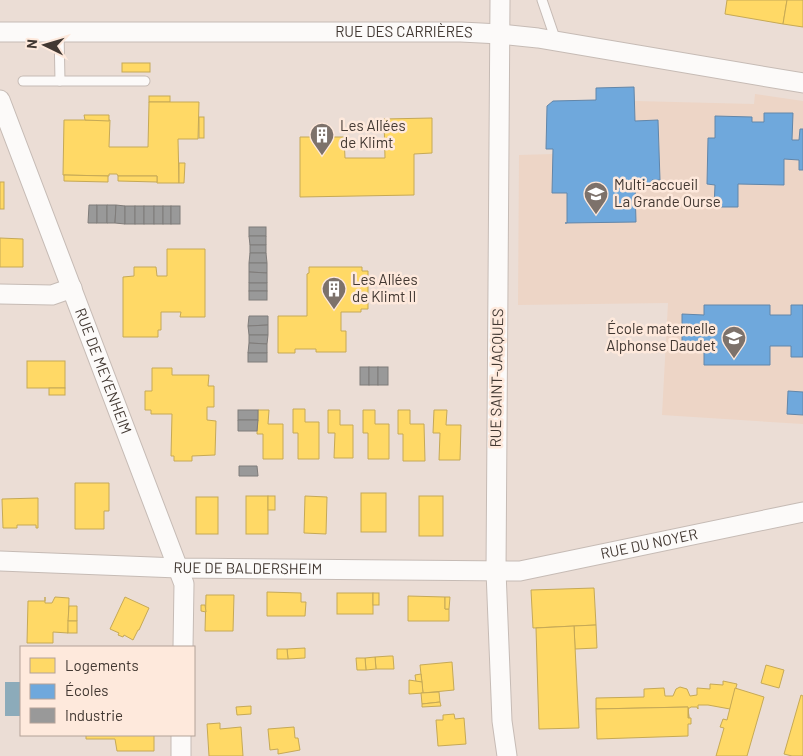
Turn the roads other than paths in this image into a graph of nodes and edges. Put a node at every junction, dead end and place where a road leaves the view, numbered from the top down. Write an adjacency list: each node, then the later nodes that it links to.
1 (500, 0): 5 (street, RUE SAINT-JACQUES)
2 (542, 0): 6 (lane)
3 (60, 31): 4 (street, RUE DES CARRIÈRES); 5 (street, RUE DES CARRIÈRES); 8 (lane)
4 (0, 32)
5 (500, 34): 6 (street, RUE DES CARRIÈRES); 17 (street, RUE SAINT-JACQUES)
6 (556, 41): 10 (street, RUE DES CARRIÈRES)
7 (23, 81): 8 (lane)
8 (60, 81): 9 (lane)
9 (145, 81)
10 (803, 84)
11 (0, 100): 12 (street, RUE DE MEYENHEIM)
12 (72, 288): 13 (street); 16 (street, RUE DE MEYENHEIM)
13 (0, 294)
14 (803, 512): 17 (street, RUE DU NOYER)
15 (0, 561): 16 (street, RUE DE BALDERSHEIM)
16 (178, 568): 17 (street, RUE DE BALDERSHEIM); 18 (street, RUE DE MEYENHEIM)
17 (496, 571): 21 (street, RUE SAINT-JACQUES)
18 (183, 646)
19 (181, 736): 20 (street)
20 (181, 756)
21 (507, 756)

